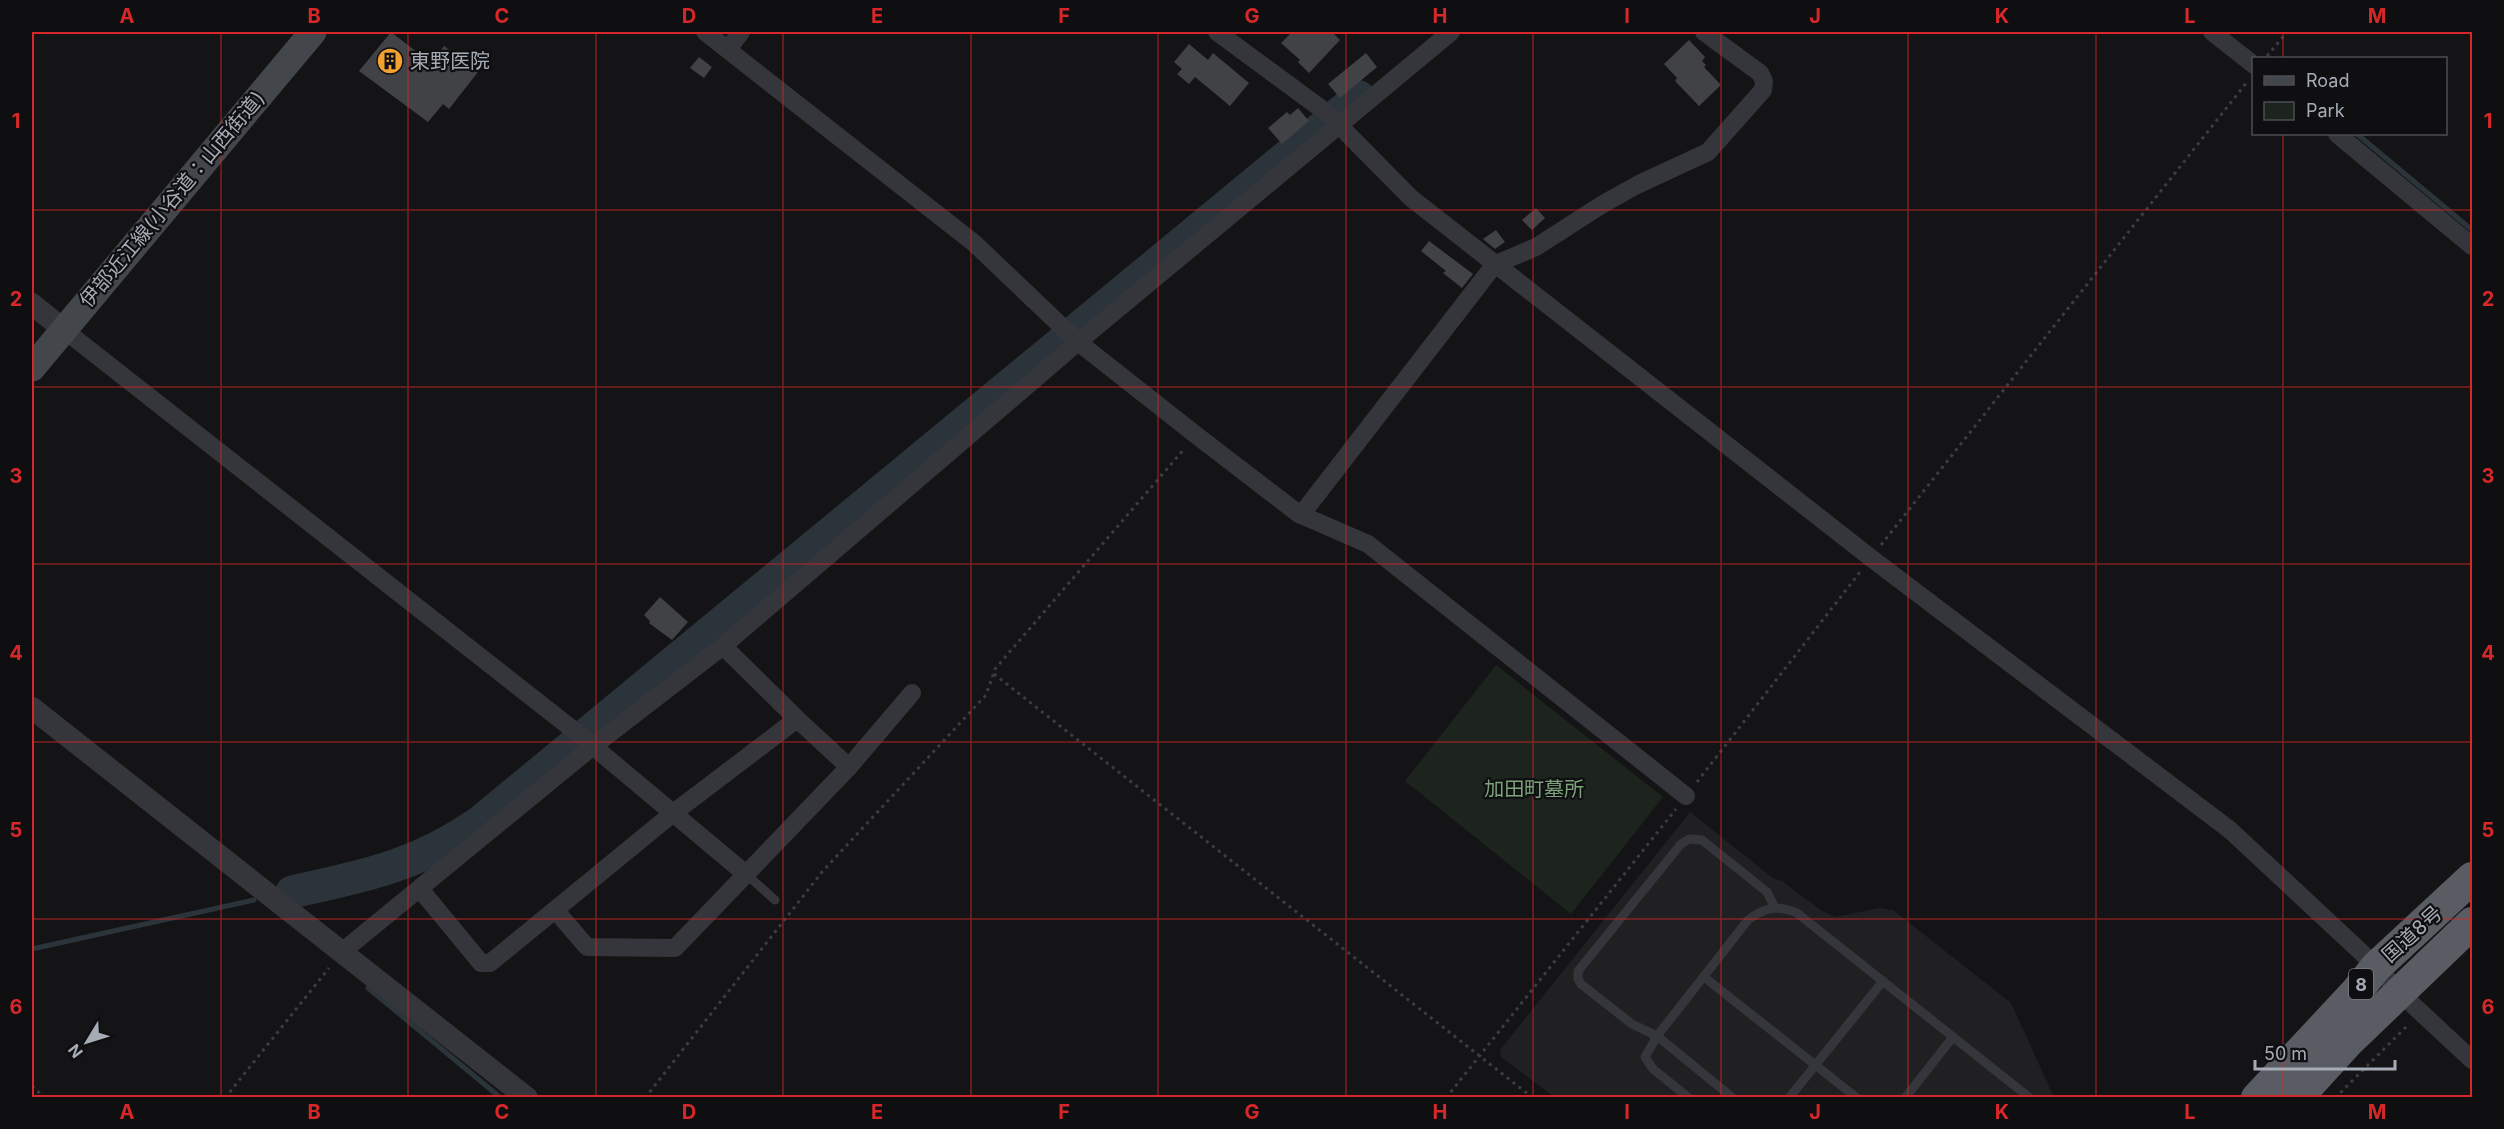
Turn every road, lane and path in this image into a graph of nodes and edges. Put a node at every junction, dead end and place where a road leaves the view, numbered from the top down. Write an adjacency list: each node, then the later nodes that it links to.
1 (314, 32): 18 (main road, 伊部近江線(小谷道：山西街道))
2 (705, 32): 9 (street)
3 (741, 32): 9 (street)
4 (1217, 32): 13 (street)
5 (1451, 32): 13 (street)
6 (1704, 32): 16 (street)
7 (2212, 32): 11 (street)
8 (2287, 32): 10 (path)
9 (728, 48): 19 (street)
10 (2266, 57)
11 (2252, 64)
12 (2252, 75): 23 (path)
13 (1335, 121): 16 (street); 19 (street)
14 (2338, 135): 15 (street)
15 (2472, 246)
16 (1496, 264): 22 (street); 23 (street)
17 (32, 304): 18 (street)
18 (63, 329): 20 (main road, 伊部近江線(小谷道：山西街道)); 29 (street)
19 (1073, 337): 21 (street); 24 (street)
20 (32, 368)
21 (1196, 435): 22 (street); 25 (path)
22 (1301, 515): 31 (street)
23 (1871, 558): 31 (path); 41 (street)
24 (723, 646): 28 (street); 29 (street)
25 (993, 674): 47 (path); 54 (path)
26 (912, 693): 30 (street)
27 (32, 708): 40 (street)
28 (797, 719): 30 (street); 32 (street)
29 (585, 741): 32 (street); 35 (street)
30 (849, 767): 33 (street)
31 (1686, 796): 47 (path)
32 (672, 814): 33 (street); 38 (street)
33 (747, 875): 36 (lane); 38 (street)
34 (2472, 878): 41 (highway, 国道8号 / 8)
35 (420, 889): 38 (street); 40 (street)
36 (775, 900)
37 (1775, 908): 42 (lane); 43 (lane); 45 (lane)
38 (556, 911)
39 (2472, 923): 44 (highway, 国道8号 / 8)
40 (343, 951): 52 (path); 53 (street)
41 (2376, 967): 44 (street); 63 (highway, 国道8号 / 8)
42 (1704, 977): 45 (lane); 49 (lane)
43 (1883, 981): 46 (lane); 49 (lane)
44 (2410, 1002): 48 (street); 64 (highway, 国道8号 / 8); 65 (path)
45 (1657, 1036): 57 (lane); 58 (lane)
46 (1953, 1037): 61 (lane); 62 (lane)
47 (1479, 1055): 55 (path); 56 (path)
48 (2472, 1060)
49 (1816, 1065): 59 (lane); 60 (lane)
50 (32, 1086): 51 (path)
51 (45, 1098)
52 (225, 1098)
53 (527, 1098)
54 (645, 1098)
55 (1446, 1098)
56 (1533, 1098)
57 (1689, 1098)
58 (1733, 1098)
59 (1789, 1098)
60 (1857, 1098)
61 (1905, 1098)
62 (2030, 1098)
63 (2257, 1098)
64 (2297, 1098)
65 (2335, 1098)

